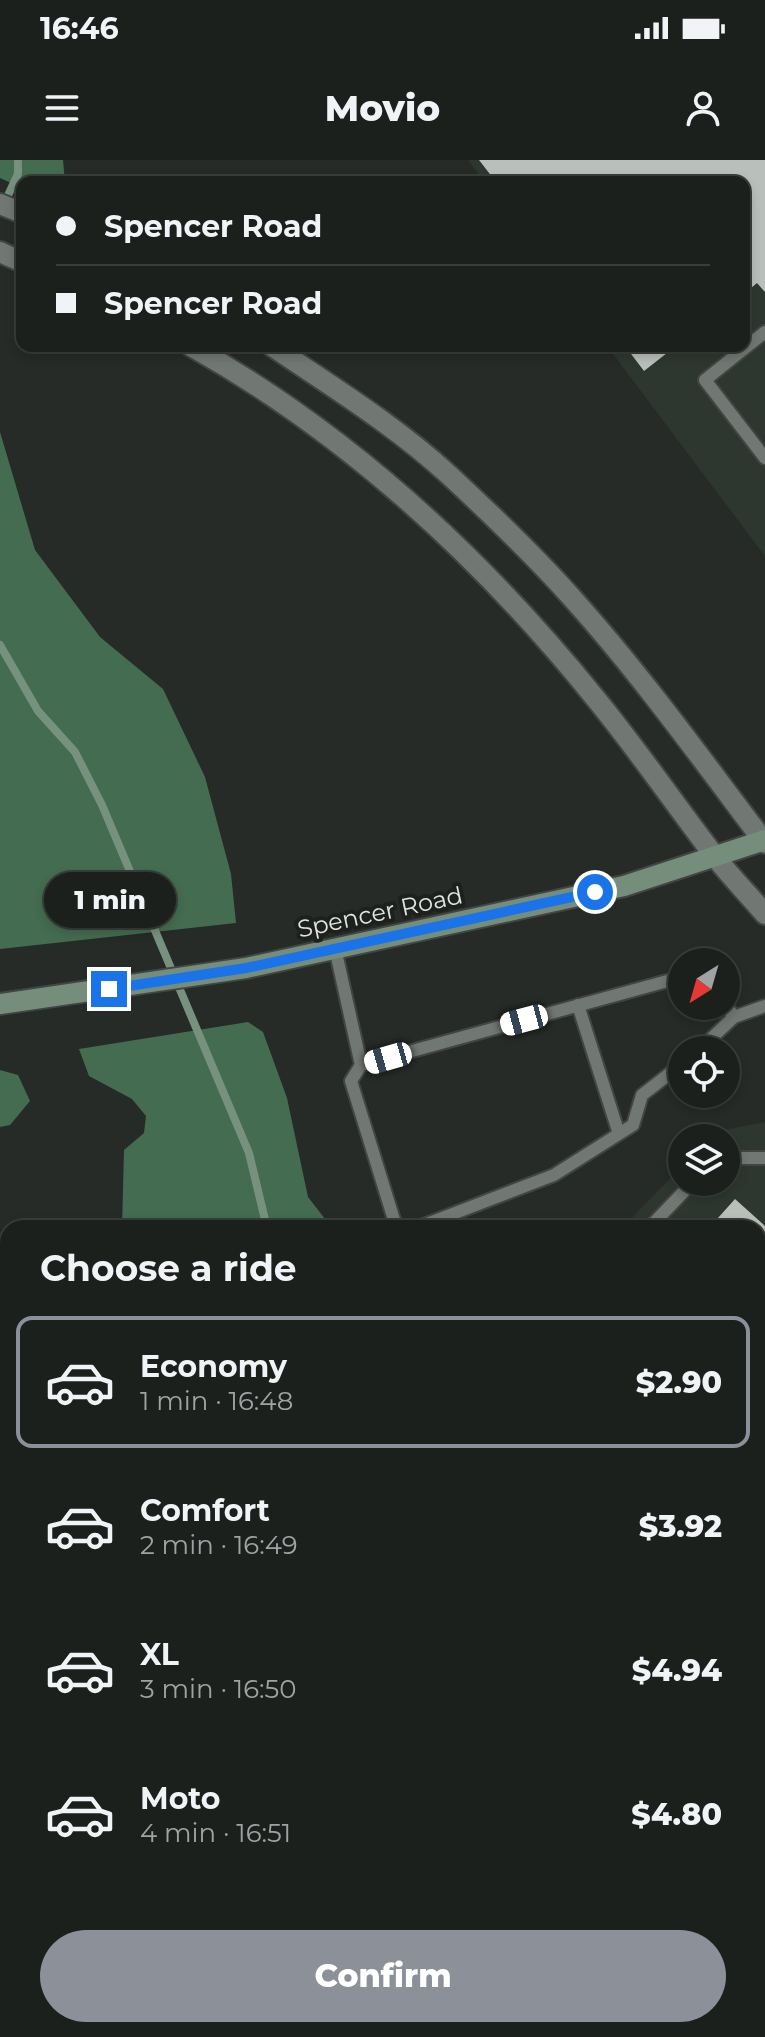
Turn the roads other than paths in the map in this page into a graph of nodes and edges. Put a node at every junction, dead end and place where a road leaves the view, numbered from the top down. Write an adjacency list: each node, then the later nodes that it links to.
1 (202, 352): 6 (street)
2 (281, 352): 5 (street)
3 (740, 352): 4 (lane)
4 (765, 458)
5 (764, 841): 6 (main road, Spencer Road)
6 (715, 856): 7 (street); 8 (main road, Spencer Road)
7 (765, 914)
8 (335, 948): 10 (main road, Spencer Road); 16 (lane)
9 (668, 981): 11 (lane)
10 (0, 1004)
11 (578, 1005): 16 (lane); 18 (lane)
12 (765, 1006): 13 (lane)
13 (740, 1015)
14 (731, 1020): 15 (lane)
15 (714, 1036)
16 (361, 1065): 22 (lane)
17 (668, 1075): 18 (lane)
18 (619, 1134): 23 (lane)
19 (740, 1158): 20 (lane)
20 (765, 1158)
21 (680, 1196): 24 (lane)
22 (394, 1220)
23 (437, 1220)
24 (657, 1220)

